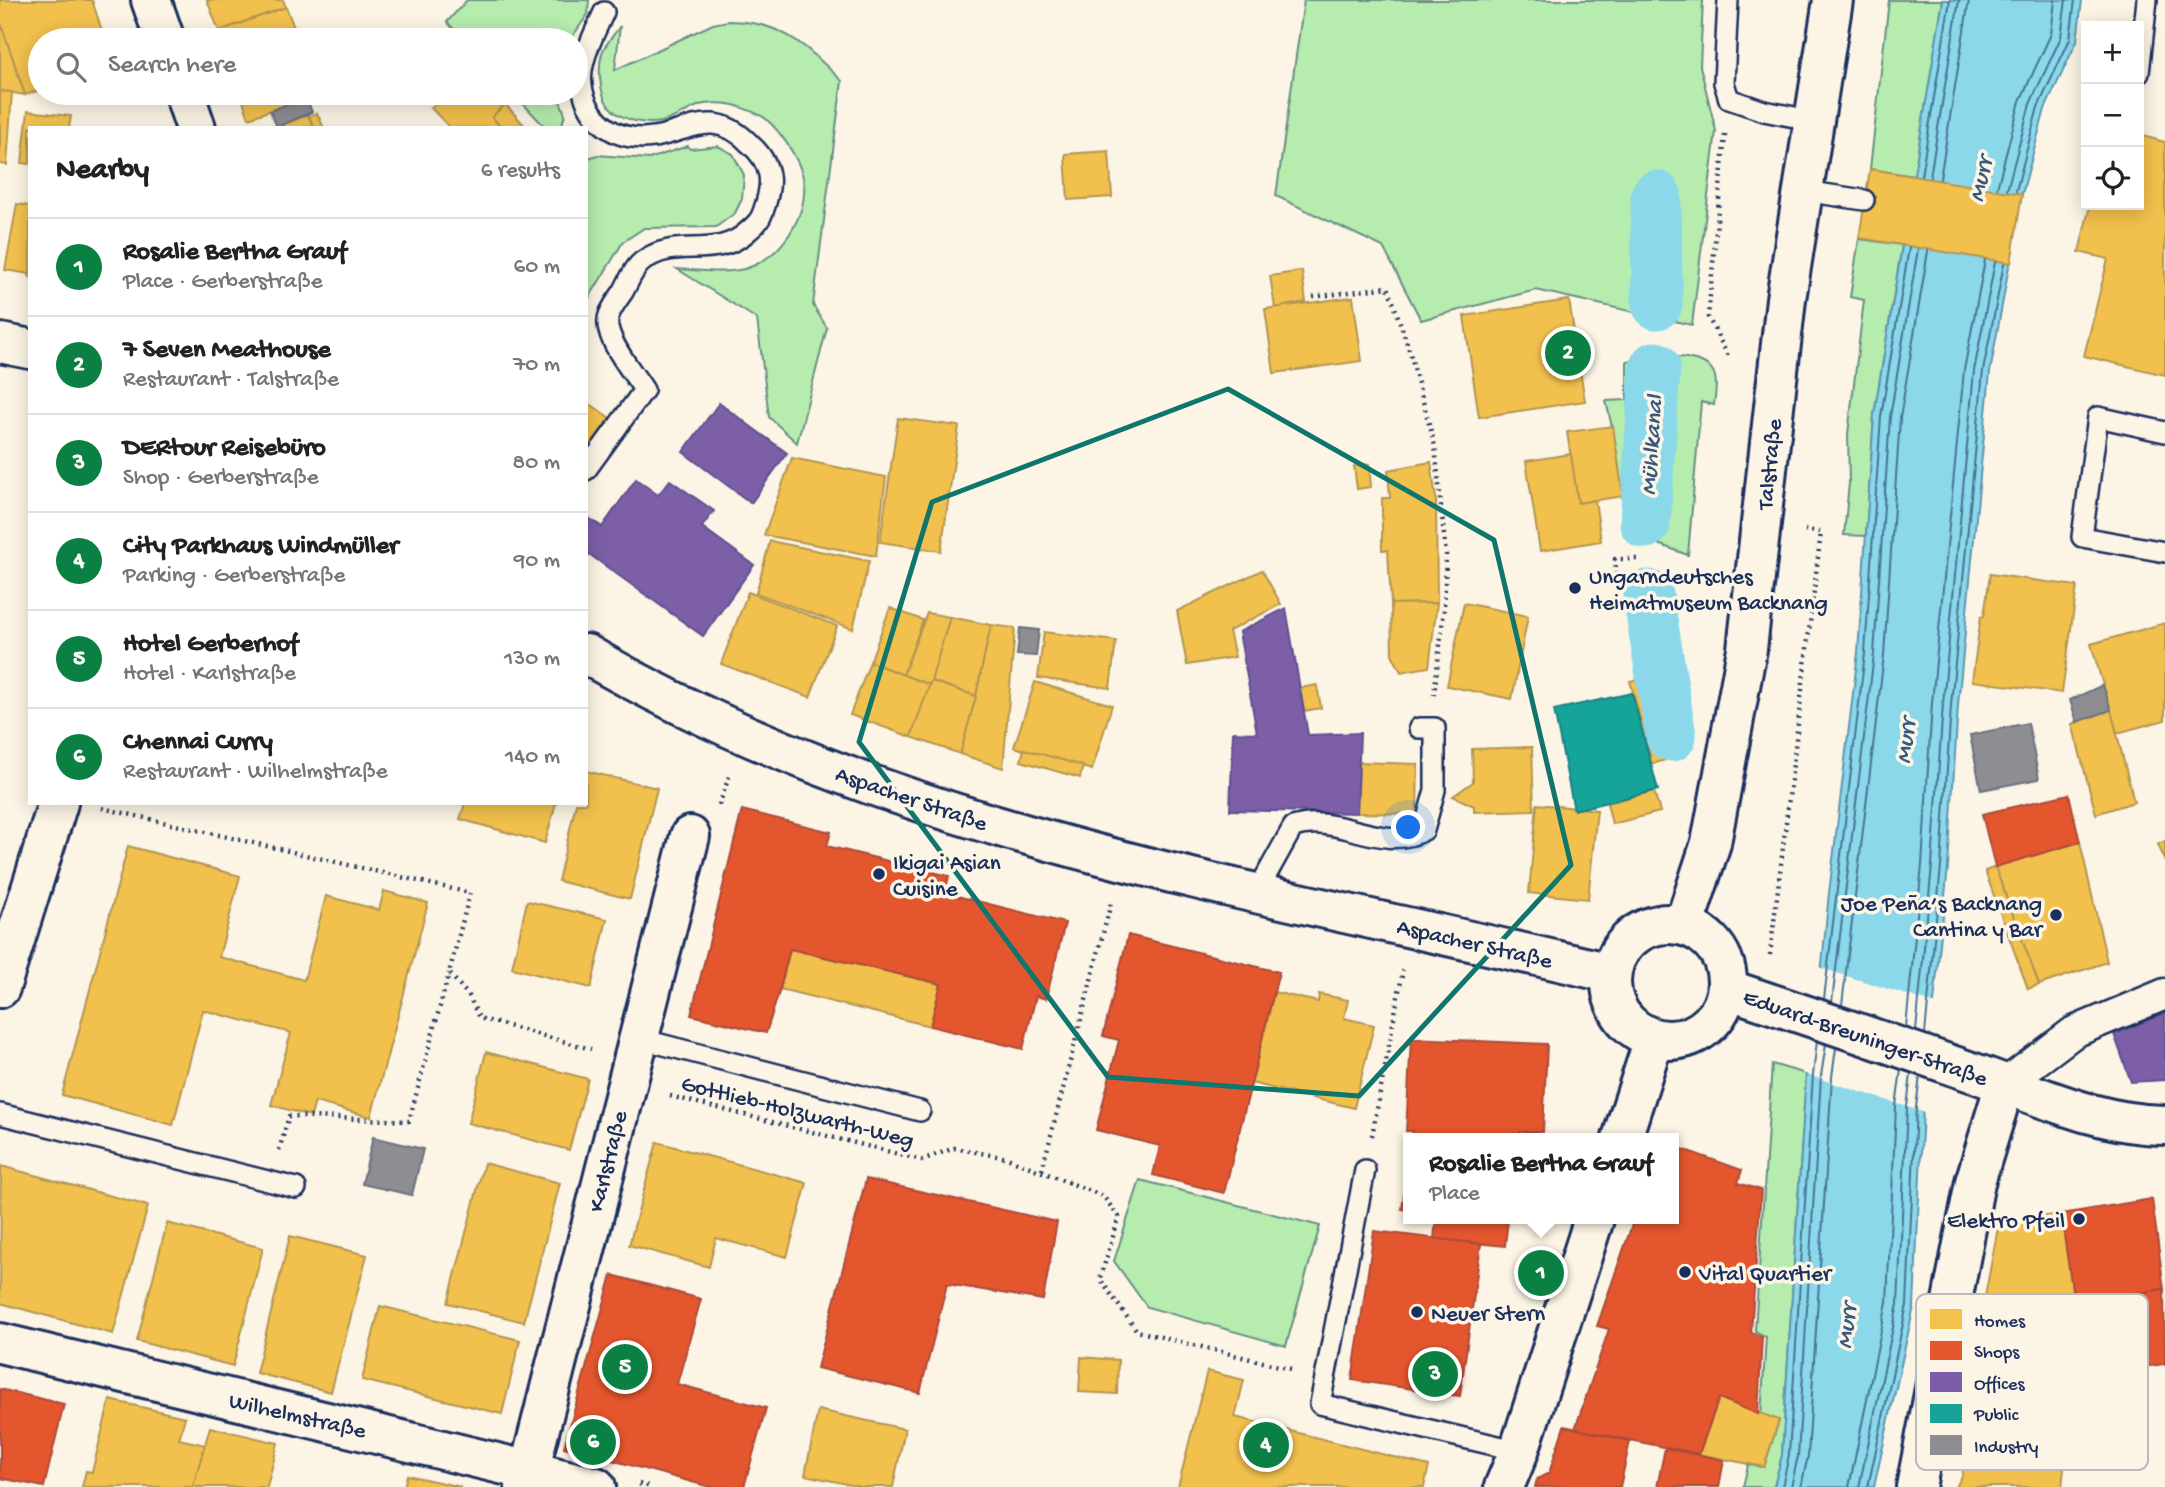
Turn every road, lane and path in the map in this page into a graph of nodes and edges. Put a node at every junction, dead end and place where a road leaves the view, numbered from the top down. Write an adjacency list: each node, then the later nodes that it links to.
1 (151, 0): 7 (street)
2 (1728, 0): 9 (lane)
3 (1833, 0): 12 (street, Talstraße)
4 (2147, 0): 6 (lane)
5 (604, 12): 8 (lane)
6 (2144, 27)
7 (161, 28)
8 (588, 51)
9 (1729, 99): 12 (lane); 19 (path)
10 (188, 105): 13 (street)
11 (587, 105): 21 (lane)
12 (1815, 121): 14 (street, Talstraße)
13 (196, 126)
14 (1804, 191): 15 (lane); 36 (street, Talstraße)
15 (1864, 200)
16 (1313, 296): 27 (path)
17 (0, 343): 18 (street)
18 (28, 349)
19 (1729, 358)
20 (2165, 432): 23 (lane)
21 (588, 467)
22 (1820, 539): 38 (path)
23 (2165, 552)
24 (1637, 559): 25 (path)
25 (1613, 585)
26 (588, 655): 34 (street, Aspacher Straße)
27 (1434, 683)
28 (1427, 728): 35 (lane)
29 (727, 782): 32 (path)
30 (75, 805): 41 (street)
31 (79, 805): 39 (path)
32 (718, 809)
33 (690, 836): 45 (street, Karlstraße)
34 (1121, 862): 35 (street, Aspacher Straße); 51 (path)
35 (1257, 892): 37 (street, Aspacher Straße)
36 (1684, 925): 40 (street); 42 (street)
37 (1411, 928): 40 (street, Aspacher Straße); 52 (path)
38 (1772, 932)
39 (449, 973): 45 (path, Gottlieb-Holzwarth-Weg); 53 (path)
40 (1610, 973): 44 (street)
41 (0, 988)
42 (1727, 989): 44 (street); 46 (street, Eduard-Breuninger-Straße)
43 (2165, 994): 46 (street)
44 (1654, 1039): 50 (street)
45 (631, 1061): 47 (lane); 51 (path, Gottlieb-Holzwarth-Weg); 60 (street, Karlstraße)
46 (2005, 1084): 49 (street, Eduard-Breuninger-Straße); 56 (street, Eduard-Breuninger-Straße)
47 (920, 1111)
48 (0, 1114): 53 (lane)
49 (2165, 1125)
50 (1624, 1133)
51 (1042, 1170): 58 (path, Gottlieb-Holzwarth-Weg)
52 (1365, 1170): 59 (lane)
53 (271, 1181): 54 (lane)
54 (296, 1188)
55 (1592, 1224): 59 (street)
56 (1953, 1294)
57 (0, 1343): 60 (street, Wilhelmstraße)
58 (1262, 1361)
59 (1518, 1451): 62 (street)
60 (527, 1478): 61 (street, Wilhelmstraße)
61 (596, 1487)
62 (1504, 1487)

